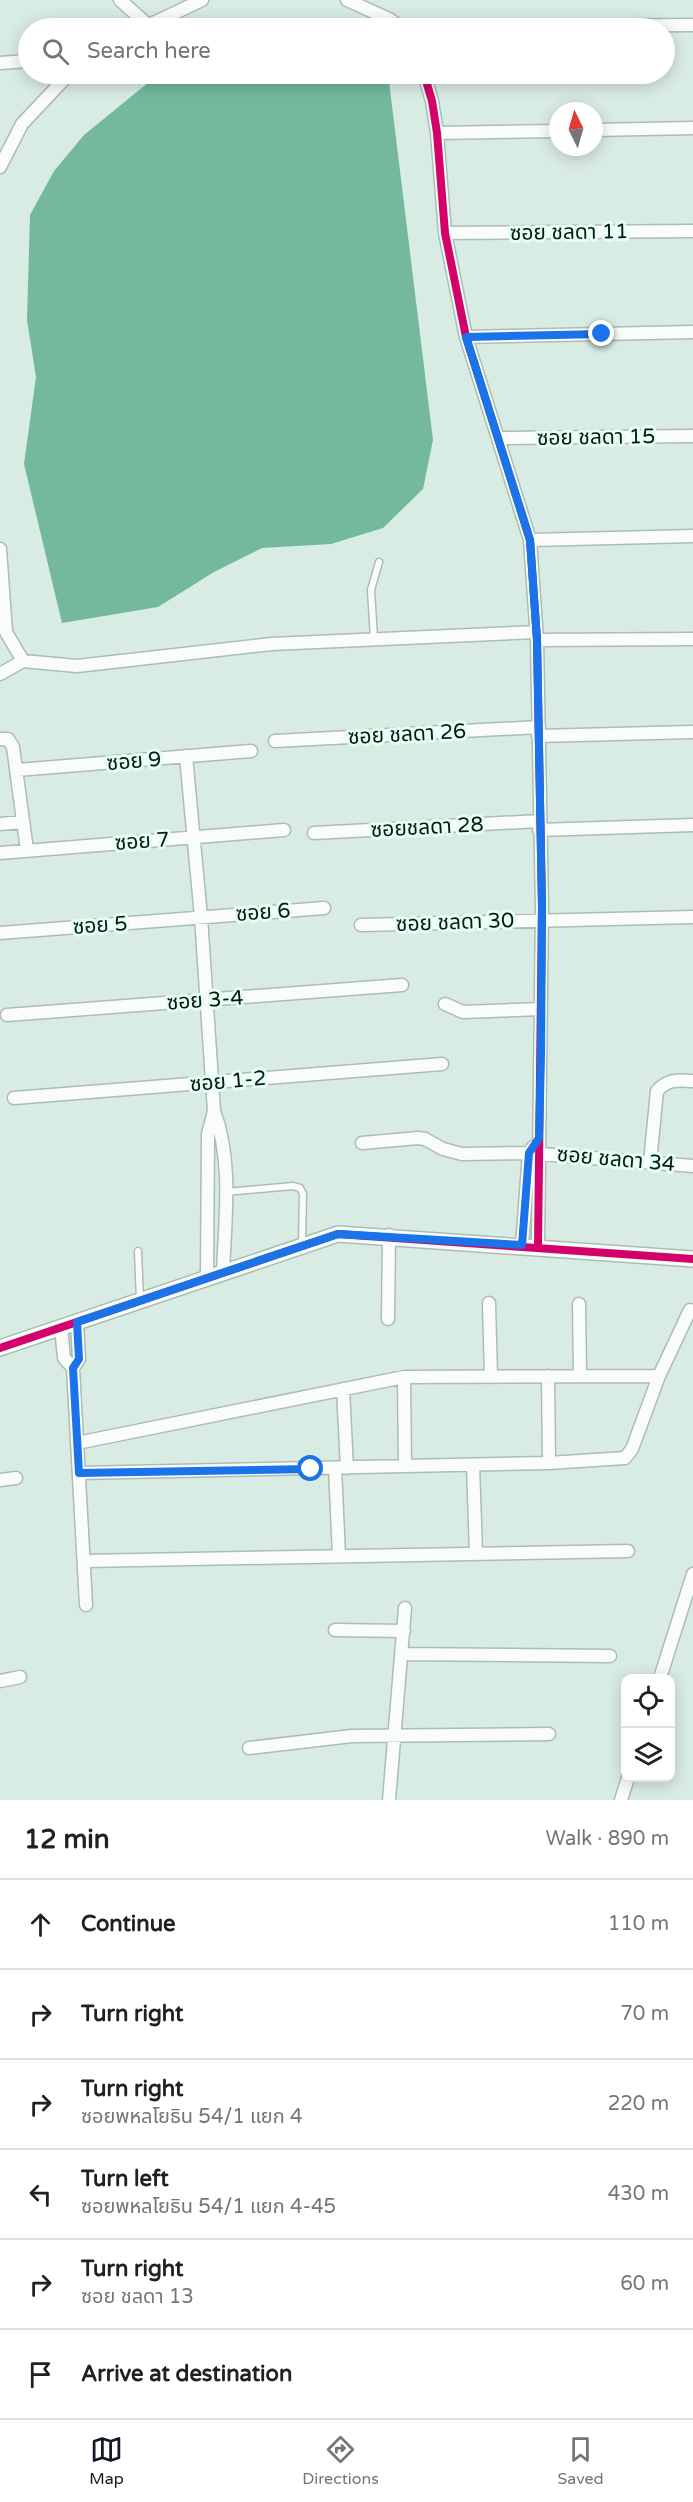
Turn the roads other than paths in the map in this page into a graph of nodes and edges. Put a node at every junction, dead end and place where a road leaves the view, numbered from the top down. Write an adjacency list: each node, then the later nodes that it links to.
1 (120, 0): 4 (street)
2 (202, 0): 5 (street)
3 (347, 0): 6 (street)
4 (137, 18)
5 (165, 18)
6 (387, 18)
7 (675, 25): 8 (street)
8 (693, 25)
9 (18, 62): 10 (street)
10 (0, 63)
11 (60, 84): 17 (street)
12 (427, 84): 16 (street)
13 (693, 128): 14 (street)
14 (603, 130)
15 (549, 131): 16 (street)
16 (437, 134): 20 (street)
17 (6, 145): 18 (street)
18 (0, 167)
19 (693, 231): 20 (street, ซอย ชลดา 11)
20 (445, 233): 22 (street)
21 (693, 332): 22 (street)
22 (466, 337): 24 (street)
23 (693, 436): 24 (street, ซอย ชลดา 15)
24 (499, 438): 26 (street)
25 (693, 536): 26 (street)
26 (530, 540): 30 (street)
27 (0, 549): 29 (street)
28 (379, 562): 31 (lane)
29 (1, 574): 33 (street)
30 (536, 636): 31 (street); 32 (street); 35 (street)
31 (374, 639): 33 (street)
32 (693, 639)
33 (23, 662): 34 (street)
34 (0, 674)
35 (538, 731): 36 (street, ซอย ชลดา 26); 38 (street, ซอย ชลดา 26); 44 (street)
36 (693, 732)
37 (4, 739): 41 (street)
38 (275, 741)
39 (251, 751): 40 (street, ซอย 9)
40 (186, 756): 41 (street, ซอย 9); 48 (street)
41 (17, 770): 42 (street)
42 (23, 822): 43 (street); 49 (street)
43 (0, 824)
44 (539, 825): 45 (street, ซอยชลดา 28); 47 (street, ซอยชลดา 28); 54 (street)
45 (693, 825)
46 (284, 830): 48 (street, ซอย 7)
47 (314, 833)
48 (194, 837): 49 (street, ซอย 7); 53 (street)
49 (27, 850): 50 (street, ซอย 7)
50 (0, 853)
51 (324, 908): 53 (street, ซอย 6)
52 (693, 916): 54 (street, ซอย ชลดา 30)
53 (201, 917): 56 (street, ซอย 5); 58 (street)
54 (542, 919): 55 (street, ซอย ชลดา 30); 60 (street)
55 (361, 925)
56 (0, 933)
57 (402, 985): 58 (street, ซอย 3-4)
58 (207, 1000): 61 (street, ซอย 3-4); 64 (street)
59 (445, 1004): 60 (street)
60 (541, 1009): 68 (street)
61 (8, 1015)
62 (442, 1064): 64 (street, ซอย 1-2)
63 (693, 1081): 69 (street)
64 (212, 1082): 65 (street, ซอย 1-2); 66 (street)
65 (14, 1098)
66 (214, 1111): 71 (street); 79 (street)
67 (362, 1143): 68 (street, ซอย ชลดา 34)
68 (535, 1153): 69 (street, ซอย ชลดา 34); 74 (street); 75 (street)
69 (650, 1162): 70 (street, ซอย ชลดา 34)
70 (693, 1166)
71 (226, 1192): 73 (lane); 78 (street)
72 (389, 1235): 73 (street); 74 (street); 84 (street)
73 (302, 1245): 78 (street)
74 (522, 1245): 75 (street)
75 (538, 1246): 77 (street)
76 (138, 1251): 80 (lane)
77 (693, 1259)
78 (223, 1272): 79 (street)
79 (207, 1277): 80 (street)
80 (140, 1300): 85 (street)
81 (489, 1303): 93 (street)
82 (579, 1304): 90 (street)
83 (690, 1310): 91 (street)
84 (388, 1319)
85 (77, 1322): 86 (street); 88 (street)
86 (61, 1328): 87 (street); 88 (street)
87 (0, 1348)
88 (73, 1368): 95 (street)
89 (548, 1376): 90 (street); 93 (street); 96 (street)
90 (580, 1376): 91 (street)
91 (659, 1376): 96 (street)
92 (404, 1377): 93 (street); 94 (street); 98 (street)
93 (490, 1377)
94 (343, 1389): 95 (street); 99 (street)
95 (77, 1443): 100 (street)
96 (549, 1463): 97 (street)
97 (473, 1465): 98 (street); 104 (street)
98 (405, 1466): 99 (street)
99 (341, 1468): 100 (street); 105 (street)
100 (79, 1473): 106 (street)
101 (16, 1478): 102 (street)
102 (0, 1480)
103 (627, 1551): 104 (street)
104 (476, 1554): 105 (street)
105 (339, 1556): 106 (street)
106 (84, 1561): 108 (street)
107 (693, 1574): 114 (street)
108 (86, 1605)
109 (405, 1608): 111 (street)
110 (335, 1630): 111 (street)
111 (404, 1631): 112 (street)
112 (402, 1654): 113 (street); 117 (street)
113 (610, 1656)
114 (661, 1674)
115 (20, 1677): 116 (street)
116 (0, 1681)
117 (395, 1734): 118 (street); 119 (street); 121 (street)
118 (549, 1734)
119 (249, 1748)
120 (627, 1782): 122 (street)
121 (389, 1800)
122 (621, 1800)

